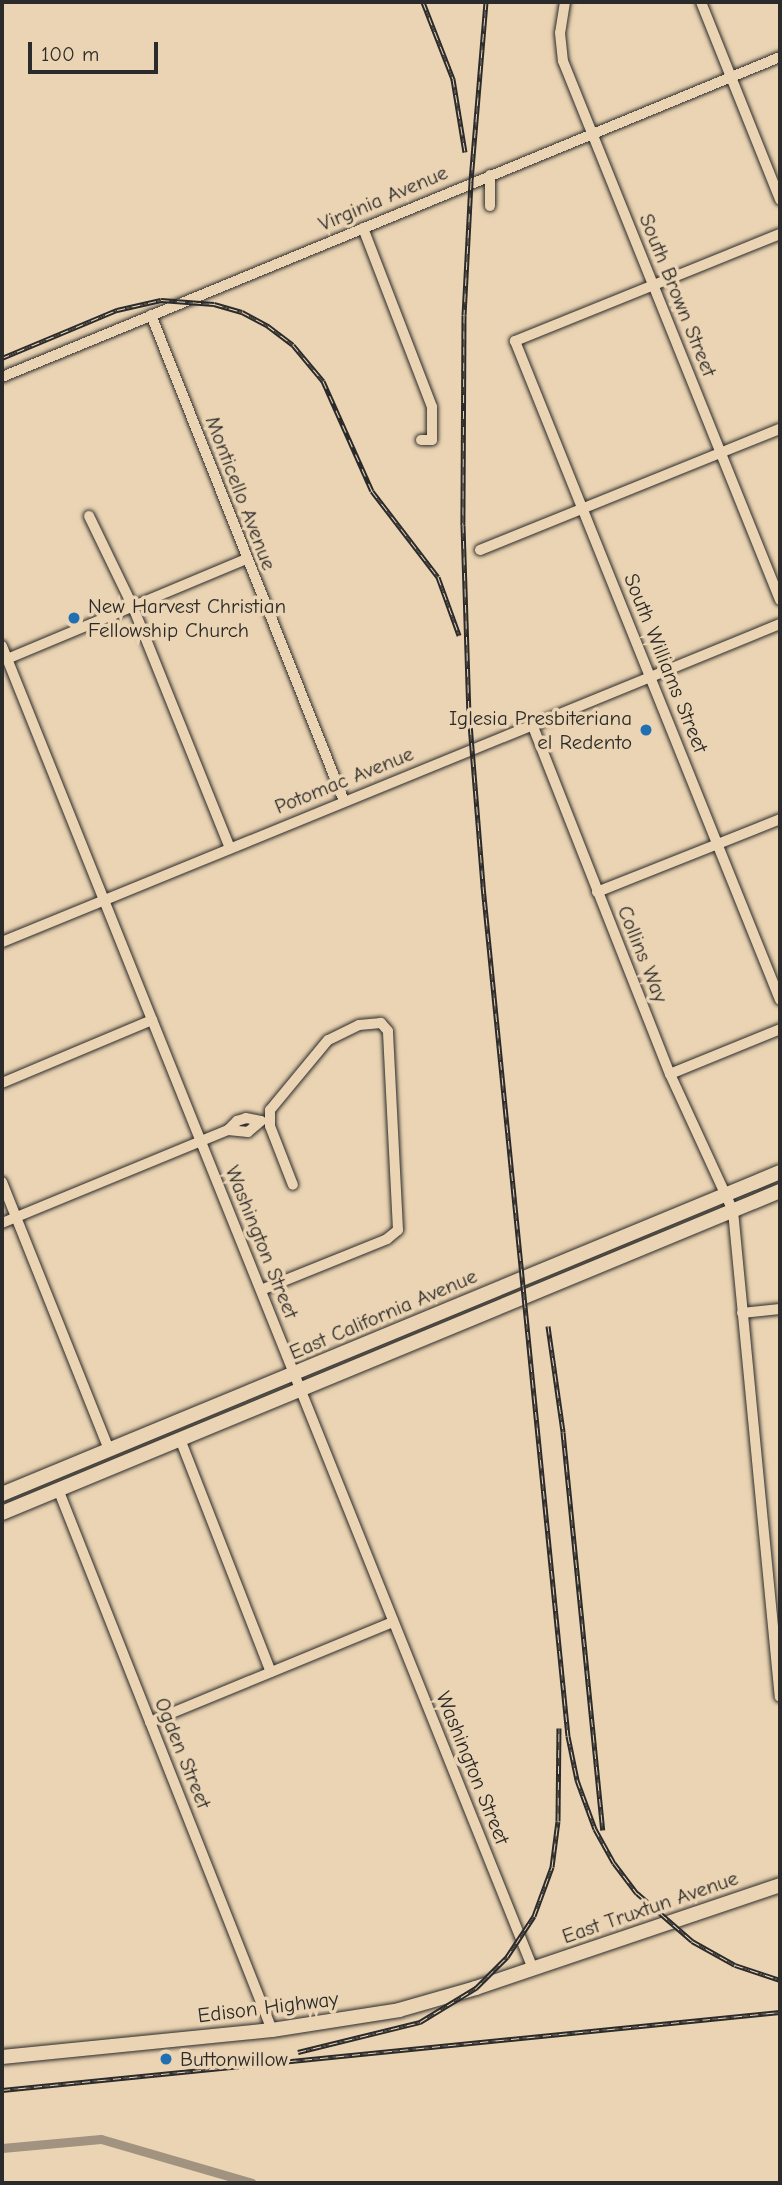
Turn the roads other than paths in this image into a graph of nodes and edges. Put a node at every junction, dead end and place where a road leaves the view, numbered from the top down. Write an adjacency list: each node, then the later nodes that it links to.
1 (565, 2): 5 (street, South Brown Street)
2 (701, 2): 4 (street)
3 (780, 57): 4 (street, Virginia Avenue)
4 (731, 78): 5 (street, Virginia Avenue); 7 (street)
5 (593, 135): 6 (street, Virginia Avenue); 11 (street, South Brown Street)
6 (490, 175): 8 (street); 9 (street, Virginia Avenue)
7 (780, 200)
8 (490, 206)
9 (363, 228): 12 (street, Virginia Avenue); 15 (street)
10 (780, 234): 11 (street)
11 (654, 285): 16 (street, South Brown Street); 17 (street, South Williams Street)
12 (151, 316): 13 (street, Virginia Avenue); 20 (street, Monticello Avenue)
13 (2, 377)
14 (780, 429): 16 (street)
15 (421, 440)
16 (721, 453): 17 (street); 21 (street, South Brown Street)
17 (583, 509): 19 (street); 26 (street, South Williams Street)
18 (89, 516): 22 (street)
19 (480, 550)
20 (246, 559): 22 (street); 28 (street, Monticello Avenue)
21 (780, 600)
22 (132, 607): 25 (street); 31 (street)
23 (780, 624): 26 (street, Potomac Avenue)
24 (2, 646): 25 (street, Washington Street)
25 (7, 659): 33 (street, Washington Street)
26 (652, 676): 27 (street, Potomac Avenue); 30 (street, South Williams Street)
27 (532, 724): 28 (street, Potomac Avenue); 32 (street, Collins Way)
28 (344, 801): 31 (street, Potomac Avenue)
29 (780, 819): 30 (street)
30 (718, 844): 32 (street); 35 (street, South Williams Street)
31 (230, 848): 33 (street, Potomac Avenue)
32 (597, 892): 38 (street, Collins Way)
33 (104, 900): 34 (street, Potomac Avenue); 36 (street, Washington Street)
34 (2, 942)
35 (780, 1000)
36 (152, 1020): 39 (street); 41 (street, Washington Street)
37 (780, 1029): 38 (street)
38 (670, 1074): 46 (street, Collins Way)
39 (2, 1083)
40 (265, 1120): 41 (street); 44 (street); 50 (street)
41 (201, 1141): 48 (street); 50 (street, Washington Street)
42 (780, 1172): 46 (main road, East California Avenue)
43 (2, 1182): 48 (street)
44 (293, 1185)
45 (780, 1191): 47 (main road, East California Avenue)
46 (725, 1195): 47 (street, Collins Way); 53 (main road, East California Avenue)
47 (733, 1211): 52 (street); 54 (main road, East California Avenue)
48 (16, 1217): 49 (street); 56 (street)
49 (2, 1223)
50 (261, 1290): 53 (street, Washington Street)
51 (780, 1309): 52 (street)
52 (742, 1312): 61 (street)
53 (294, 1374): 54 (street, Washington Street); 56 (main road, East California Avenue)
54 (301, 1389): 55 (main road, East California Avenue); 60 (street, Washington Street)
55 (180, 1439): 57 (main road, East California Avenue); 62 (street)
56 (109, 1450): 58 (main road, East California Avenue)
57 (58, 1489): 59 (main road, East California Avenue); 64 (street, Ogden Street)
58 (2, 1494)
59 (2, 1513)
60 (393, 1622): 62 (street); 66 (street, Washington Street)
61 (777, 1625): 63 (street)
62 (271, 1672): 64 (street)
63 (780, 1697)
64 (150, 1722): 67 (street, Ogden Street)
65 (780, 1885): 66 (main road, East Truxtun Avenue)
66 (533, 1969): 67 (main road, Edison Highway)
67 (272, 2030): 68 (main road, Edison Highway)
68 (2, 2057)

